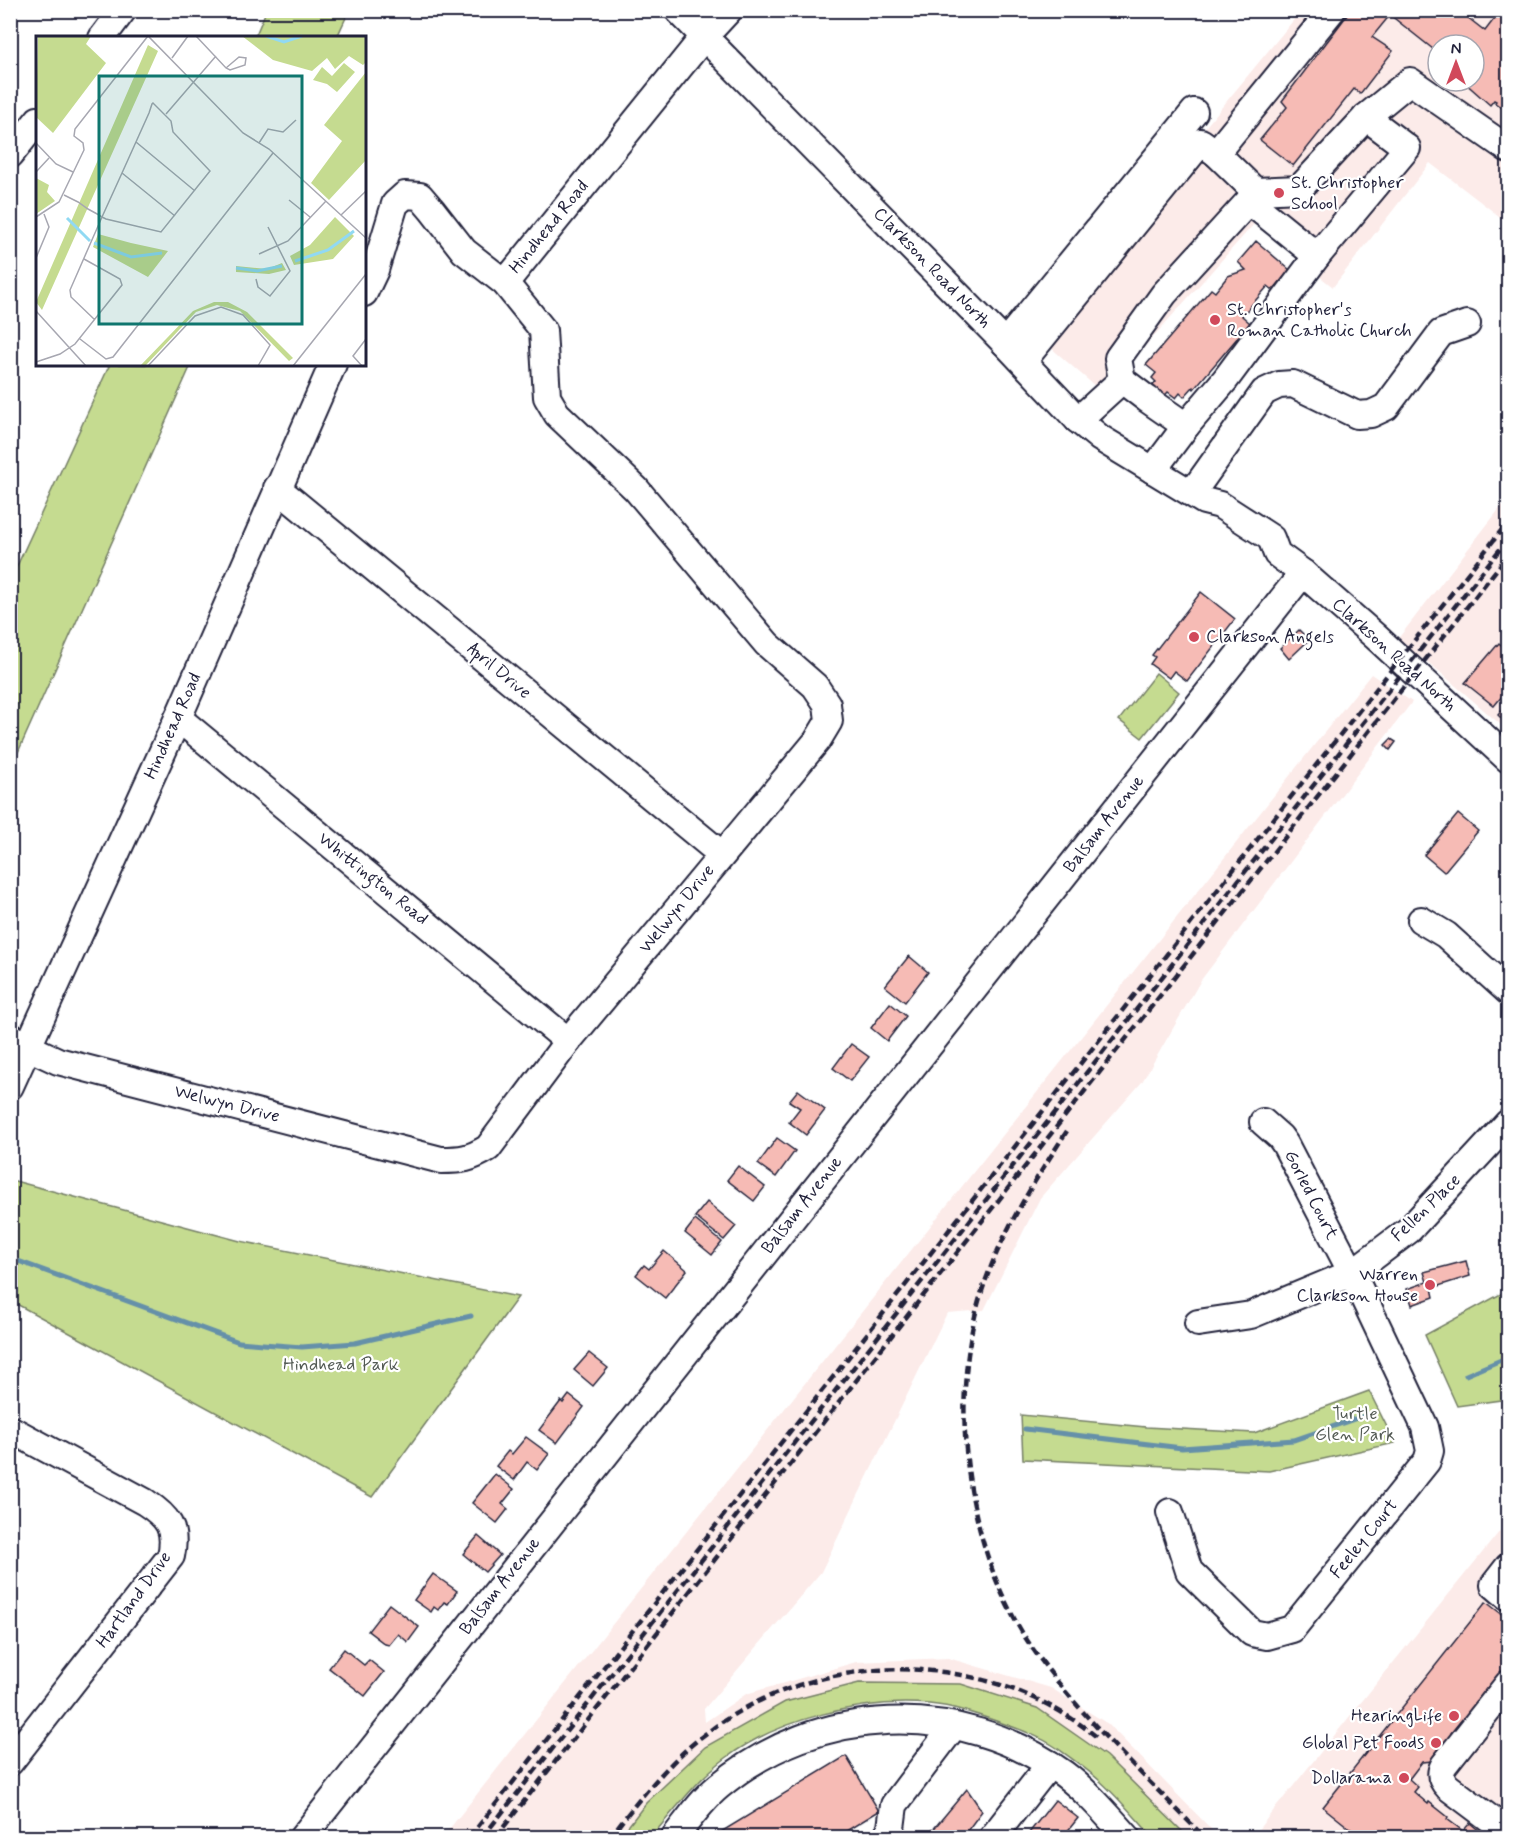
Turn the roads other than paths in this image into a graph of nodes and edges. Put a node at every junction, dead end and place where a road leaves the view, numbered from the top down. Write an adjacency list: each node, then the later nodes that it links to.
1 (123, 10): 5 (street)
2 (678, 10): 6 (street, Clarkson Road North)
3 (729, 10): 6 (street, Hindhead Road)
4 (1332, 10): 11 (street)
5 (104, 36)
6 (703, 38): 15 (street, Hindhead Road); 18 (street, Clarkson Road North)
7 (1194, 112): 18 (street)
8 (1366, 117): 10 (street); 13 (street); 14 (street)
9 (36, 122): 12 (street)
10 (1509, 148)
11 (1216, 153): 13 (street); 18 (street)
12 (10, 154)
13 (1252, 196): 14 (street); 20 (street)
14 (1317, 256): 22 (street)
15 (505, 283): 16 (street, Hindhead Road); 29 (street, Welwyn Drive)
16 (366, 289)
17 (1467, 324): 25 (street)
18 (1014, 352): 21 (street, Clarkson Road North)
19 (332, 366): 24 (street, Hindhead Road)
20 (1122, 380): 21 (street); 22 (street)
21 (1078, 420): 23 (street, Clarkson Road North)
22 (1186, 426): 23 (street)
23 (1153, 470): 25 (street, Clarkson Road North)
24 (278, 488): 27 (street, Hindhead Road); 29 (street, April Drive)
25 (1198, 497): 26 (street, Clarkson Road North)
26 (1303, 573): 28 (street, Clarkson Road North); 48 (street, Balsam Avenue)
27 (178, 718): 32 (street, Whittington Road); 33 (street, Hindhead Road)
28 (1509, 759)
29 (722, 854): 32 (street, Welwyn Drive)
30 (1421, 920): 31 (street)
31 (1509, 991)
32 (568, 1041): 33 (street, Welwyn Drive)
33 (19, 1042): 34 (street, Hindhead Road)
34 (10, 1086)
35 (1263, 1122): 37 (street, Gorled Court)
36 (1509, 1123): 37 (street, Fellen Place)
37 (1352, 1273): 38 (street, Fellen Place); 40 (street, Feeley Court)
38 (1198, 1323)
39 (10, 1429): 45 (street, Hartland Drive)
40 (1170, 1512)
41 (1509, 1567): 42 (street)
42 (1509, 1597)
43 (1509, 1684): 47 (street)
44 (954, 1726): 46 (street); 49 (street); 50 (street)
45 (10, 1762)
46 (1050, 1764): 51 (street); 52 (street)
47 (1509, 1832)
48 (302, 1838)
49 (674, 1838)
50 (886, 1838)
51 (992, 1838)
52 (1128, 1838)

